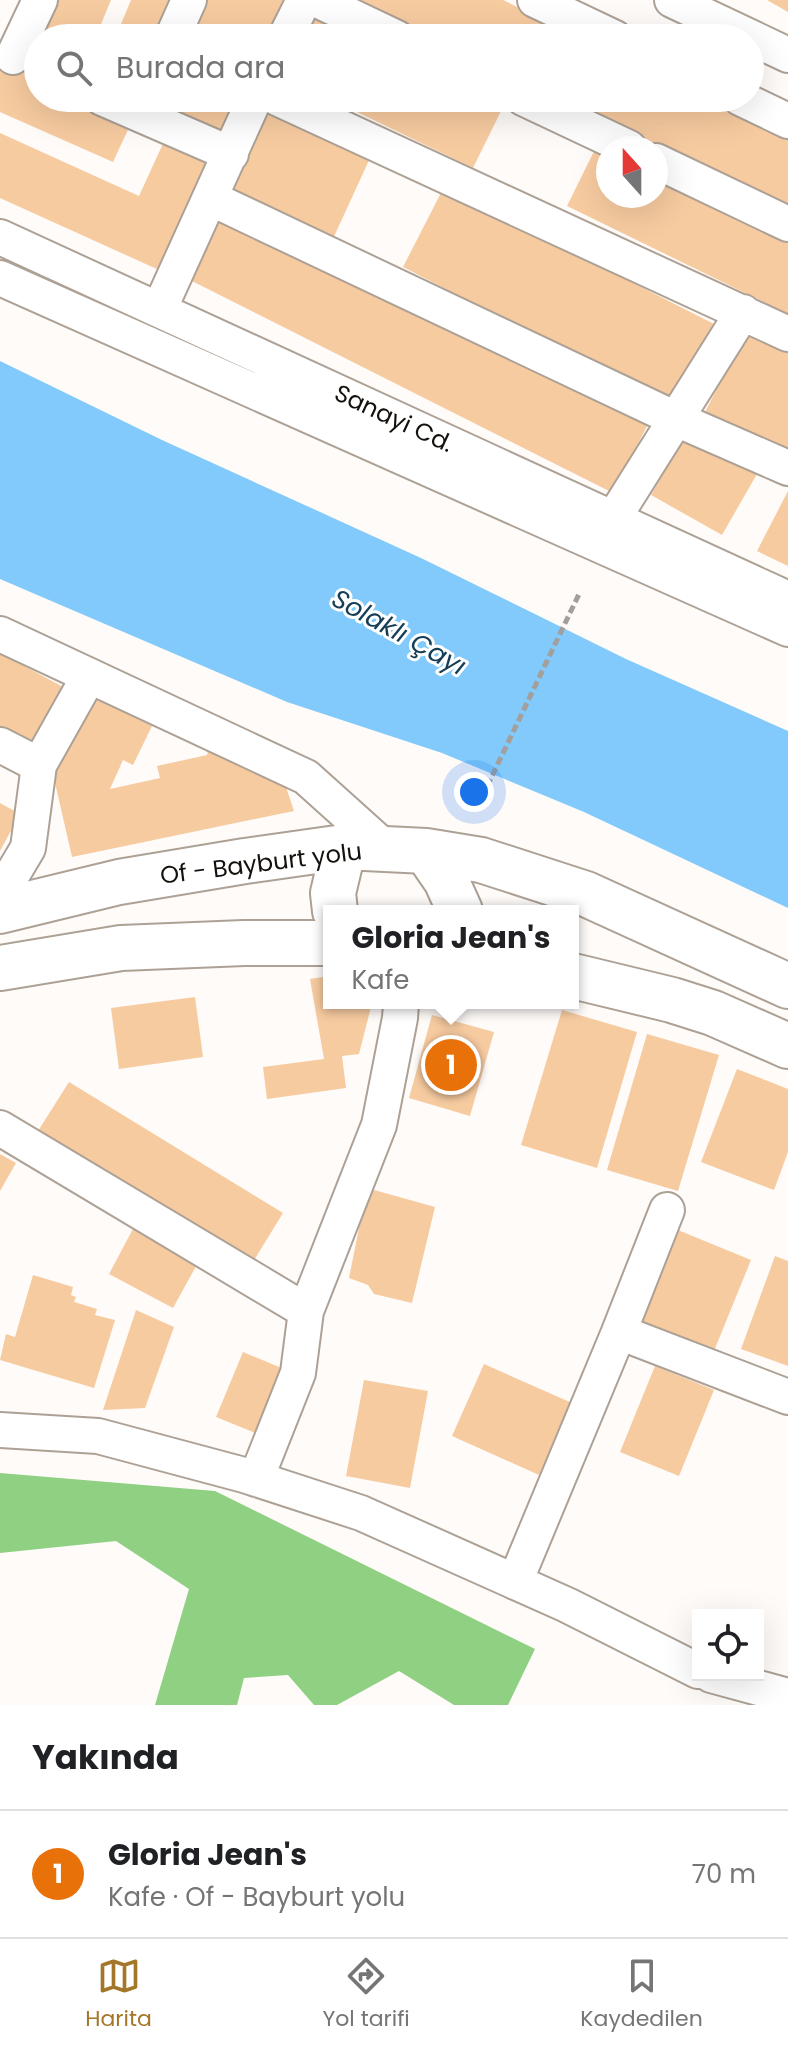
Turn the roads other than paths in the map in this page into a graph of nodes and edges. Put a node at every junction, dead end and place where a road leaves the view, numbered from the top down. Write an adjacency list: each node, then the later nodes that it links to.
1 (40, 0): 7 (street)
2 (189, 0): 8 (street)
3 (304, 0): 9 (street)
4 (317, 0): 10 (street)
5 (535, 0): 11 (street)
6 (672, 0): 12 (street)
7 (31, 24)
8 (178, 24)
9 (292, 24)
10 (368, 24)
11 (586, 24)
12 (723, 24)
13 (764, 44): 14 (street)
14 (788, 55)
15 (764, 110): 20 (street)
16 (153, 112): 22 (street)
17 (249, 112): 22 (street)
18 (307, 112): 29 (street)
19 (553, 112): 21 (street)
20 (788, 121)
21 (604, 136)
22 (231, 154): 24 (street)
23 (668, 167): 25 (street)
24 (210, 198): 28 (street); 31 (street)
25 (788, 224)
26 (0, 237): 28 (street, Sanayi Cd.)
27 (0, 278): 35 (street, Sanayi Cd.)
28 (159, 310): 33 (street, Sanayi Cd.)
29 (743, 312): 30 (street); 31 (street)
30 (788, 334)
31 (676, 419): 32 (street); 33 (street)
32 (788, 468)
33 (613, 519): 34 (street, Sanayi Cd.)
34 (788, 599)
35 (788, 629)
36 (0, 634): 37 (street)
37 (89, 676): 39 (street); 40 (street)
38 (0, 745): 39 (street)
39 (39, 765): 41 (street)
40 (385, 849): 41 (highway, Of - Bayburt yolu); 42 (highway); 43 (highway); 47 (highway, Of - Bayburt yolu)
41 (4, 896)
42 (334, 905)
43 (457, 905)
44 (323, 943): 45 (highway)
45 (0, 968)
46 (579, 977): 49 (highway)
47 (788, 986)
48 (401, 1009): 52 (street)
49 (788, 1046)
50 (0, 1128): 52 (street)
51 (667, 1210): 53 (street)
52 (306, 1311): 56 (street)
53 (619, 1332): 54 (street); 57 (street)
54 (788, 1397)
55 (0, 1430): 56 (street)
56 (256, 1479): 57 (street)
57 (515, 1582): 58 (street)
58 (692, 1668)
59 (733, 1681): 60 (street)
60 (788, 1696)

